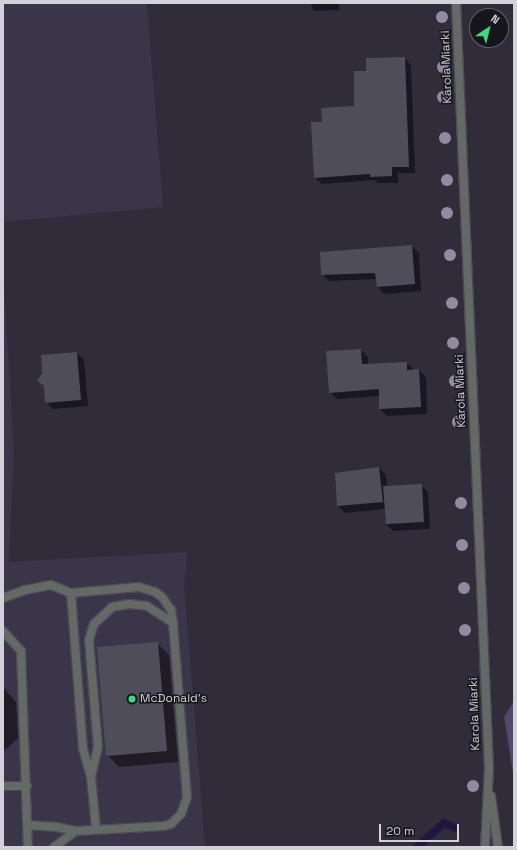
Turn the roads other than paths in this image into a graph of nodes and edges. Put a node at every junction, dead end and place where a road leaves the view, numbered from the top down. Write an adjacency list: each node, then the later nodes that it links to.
1 (456, 3): 7 (street, Karola Miarki)
2 (71, 593): 3 (street); 4 (street); 6 (street)
3 (3, 598)
4 (173, 623): 6 (street); 11 (street)
5 (3, 631): 9 (street)
6 (92, 777): 11 (street)
7 (489, 777): 13 (street, Karola Miarki); 16 (street, Karola Miarki)
8 (3, 786): 9 (street)
9 (27, 786): 10 (street)
10 (27, 826): 12 (street); 14 (street)
11 (96, 828): 12 (street)
12 (76, 831): 15 (street)
13 (485, 845)
14 (28, 847)
15 (54, 847)
16 (498, 847)

